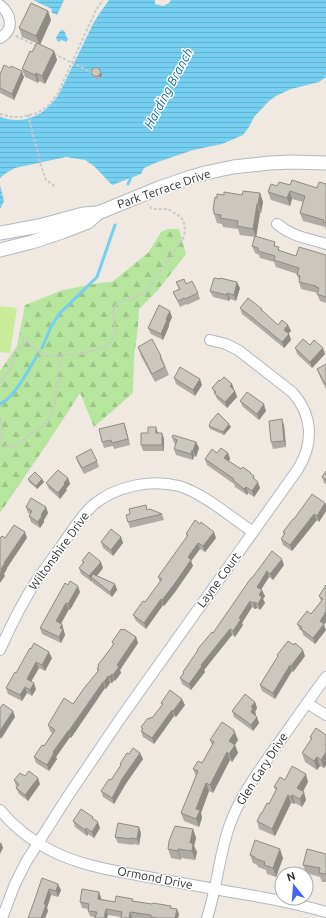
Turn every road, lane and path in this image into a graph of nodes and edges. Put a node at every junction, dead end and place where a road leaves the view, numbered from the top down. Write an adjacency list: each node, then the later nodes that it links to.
1 (103, 0): 7 (path)
2 (0, 5): 4 (street)
3 (13, 35): 5 (path)
4 (0, 38)
5 (39, 47)
6 (52, 54): 7 (path)
7 (72, 63): 8 (path); 10 (path)
8 (94, 73)
9 (0, 114): 10 (path)
10 (28, 115): 12 (path)
11 (326, 163): 13 (street, Park Terrace Drive)
12 (56, 188)
13 (140, 196): 14 (street, Park Terrace Drive); 22 (path)
14 (98, 213): 16 (street, Park Terrace Drive); 18 (street, Park Terrace Drive)
15 (277, 224): 17 (street)
16 (0, 233)
17 (326, 244)
18 (0, 250)
19 (19, 333): 21 (path)
20 (210, 340): 25 (street, Layne Court)
21 (27, 341): 22 (path); 23 (path)
22 (60, 355): 24 (path)
23 (0, 383)
24 (0, 417)
25 (253, 532): 26 (street, Wiltonshire Drive); 31 (street, Layne Court)
26 (0, 650)
27 (326, 677): 28 (street, Glen Gary Drive)
28 (307, 703): 29 (street); 32 (street, Glen Gary Drive)
29 (326, 715)
30 (0, 810): 31 (street, Ormond Drive)
31 (38, 843): 32 (street, Ormond Drive); 34 (street, Layne Court)
32 (215, 889): 33 (street, Ormond Drive); 35 (street, Glen Gary Drive)
33 (326, 912)
34 (2, 918)
35 (207, 918)

